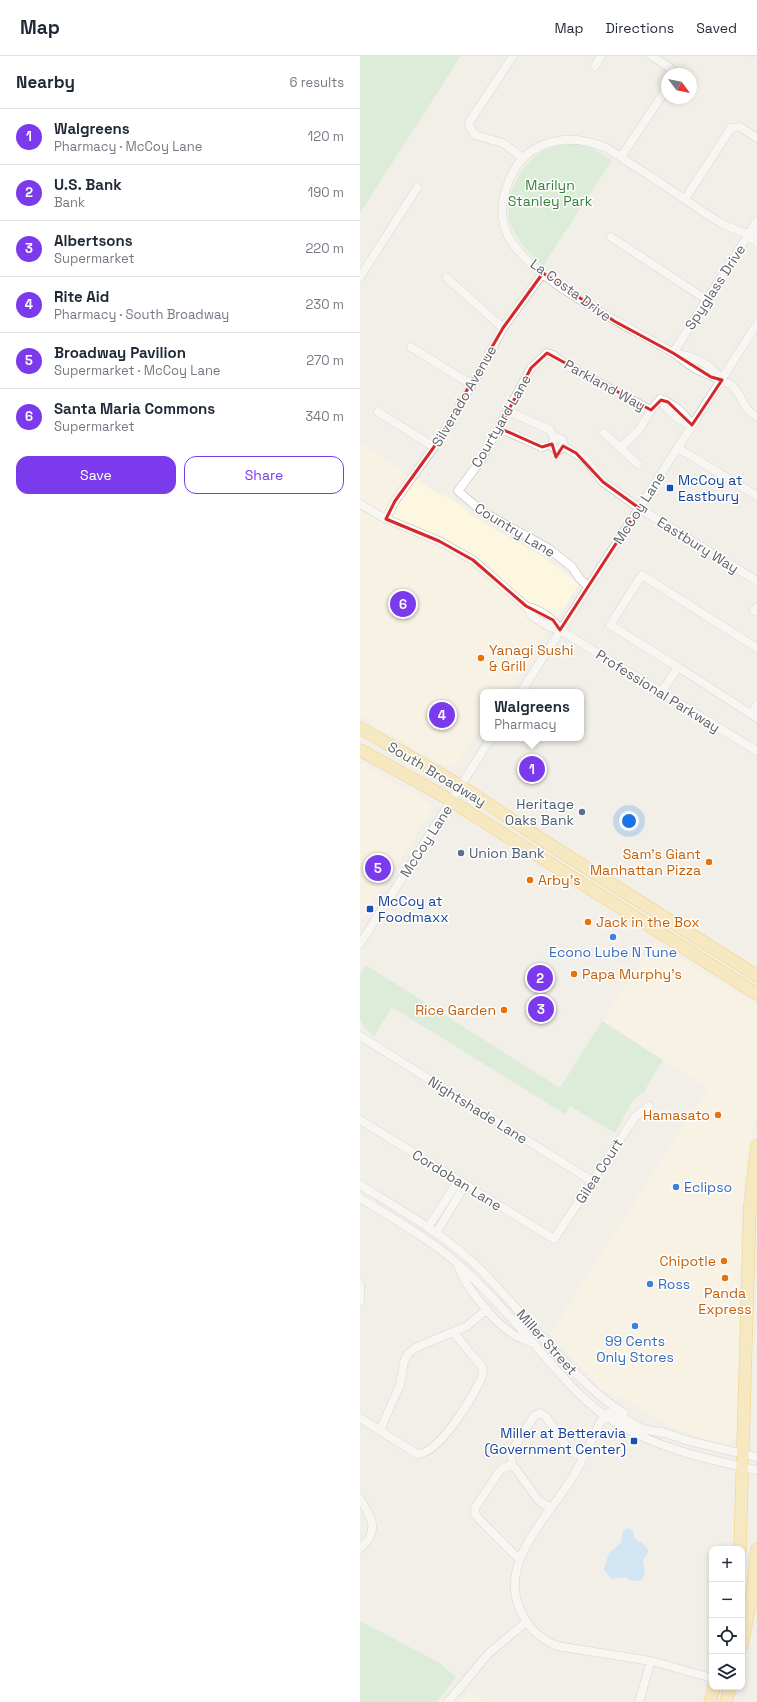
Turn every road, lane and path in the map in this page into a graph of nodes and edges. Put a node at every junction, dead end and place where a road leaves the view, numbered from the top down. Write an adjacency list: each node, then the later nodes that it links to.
1 (513, 56): 9 (street)
2 (601, 56): 4 (street)
3 (652, 56): 5 (street)
4 (595, 66)
5 (670, 68)
6 (661, 97): 8 (street)
7 (757, 138): 11 (street)
8 (621, 157): 9 (street); 11 (street)
9 (523, 158): 16 (street, La Costa Drive)
10 (417, 188): 17 (street)
11 (685, 199): 13 (street)
12 (757, 222): 13 (street, Spyglass Drive)
13 (753, 234): 15 (street); 19 (street, Spyglass Drive)
14 (611, 237): 19 (street)
15 (757, 242)
16 (543, 273): 21 (street, Silverado Avenue); 23 (street, La Costa Drive)
17 (360, 277)
18 (448, 278): 21 (street)
19 (707, 300): 23 (street, Spyglass Drive)
20 (757, 324): 25 (street, McCoy Lane)
21 (503, 328): 26 (street, Silverado Avenue)
22 (411, 347): 26 (street)
23 (673, 352): 25 (street, La Costa Drive)
24 (547, 353): 27 (street, Parkland Way); 28 (street, Courtyard Lane)
25 (722, 380): 30 (street, La Costa Drive); 31 (street, McCoy Lane)
26 (472, 385): 35 (street, Silverado Avenue)
27 (651, 410): 31 (street, Parkland Way); 36 (street)
28 (508, 411): 32 (street, Courtyard Lane); 34 (street)
29 (378, 412): 35 (street)
30 (757, 417)
31 (692, 425): 37 (street, McCoy Lane)
32 (499, 428): 34 (street); 39 (street, Courtyard Lane)
33 (604, 433): 36 (street)
34 (553, 442): 42 (street, Eastbury Way)
35 (434, 447): 43 (street, Silverado Avenue)
36 (620, 448): 38 (street)
37 (678, 448): 40 (street); 42 (street, McCoy Lane)
38 (638, 464)
39 (458, 491): 45 (street, Country Lane)
40 (757, 496)
41 (360, 504): 43 (street, Professional Parkway)
42 (639, 508): 44 (street, Eastbury Way); 45 (street, McCoy Lane)
43 (386, 519): 46 (street, Professional Parkway)
44 (757, 581)
45 (588, 586): 46 (street, McCoy Lane)
46 (560, 630): 49 (street, McCoy Lane); 50 (street, Professional Parkway)
47 (757, 648): 48 (street)
48 (678, 666): 50 (street); 52 (street)
49 (523, 689)
50 (661, 693): 56 (street, Professional Parkway)
51 (757, 705): 52 (street)
52 (754, 716)
53 (360, 728): 57 (highway, South Broadway)
54 (489, 741): 57 (street, McCoy Lane)
55 (360, 750): 58 (highway, South Broadway)
56 (757, 751)
57 (461, 786): 58 (street, McCoy Lane); 59 (highway, South Broadway)
58 (451, 802): 60 (highway, South Broadway); 61 (street, McCoy Lane)
59 (592, 871): 60 (highway); 62 (highway, South Broadway)
60 (582, 885): 63 (highway, South Broadway)
61 (360, 944)
62 (757, 976)
63 (757, 994)
64 (360, 1029): 65 (street, Nightshade Lane)
65 (361, 1040): 70 (street, Nightshade Lane)
66 (649, 1106): 70 (street, Gilea Court)
67 (360, 1120): 69 (street, Cordoban Lane)
68 (757, 1146): 79 (highway)
69 (458, 1181): 72 (street, Cordoban Lane); 74 (street)
70 (592, 1181): 76 (street, Gilea Court)
71 (360, 1185): 74 (street, Miller Street)
72 (465, 1185): 75 (street); 76 (street, Cordoban Lane)
73 (360, 1198): 77 (street, Miller Street)
74 (428, 1228): 75 (street, Miller Street)
75 (436, 1233): 87 (street, Miller Street)
76 (554, 1239)
77 (457, 1263): 81 (street, Miller Street); 83 (street, Miller Street)
78 (360, 1284): 80 (street)
79 (752, 1298): 88 (highway)
80 (360, 1301)
81 (487, 1309): 82 (street); 83 (street, Miller Street)
82 (454, 1333): 86 (street); 86 (street)
83 (534, 1344): 84 (street, Miller Street)
84 (606, 1416): 87 (street); 89 (street); 92 (street, Miller Street)
85 (360, 1418): 86 (street)
86 (380, 1430)
87 (663, 1433): 88 (street, Miller Street)
88 (744, 1454): 90 (street, Miller Street); 92 (highway)
89 (583, 1457): 91 (street); 95 (street)
90 (757, 1457)
91 (512, 1464): 95 (street); 99 (street)
92 (744, 1467): 93 (street, Miller Street); 96 (highway)
93 (757, 1470)
94 (360, 1499): 97 (street)
95 (552, 1508): 99 (street)
96 (740, 1546)
97 (360, 1548)
98 (757, 1549): 101 (highway)
99 (519, 1559): 100 (street)
100 (526, 1622): 102 (street); 106 (street)
101 (745, 1629)
102 (651, 1661): 103 (street); 107 (street)
103 (709, 1677)
104 (713, 1690): 108 (highway)
105 (729, 1690): 109 (highway)
106 (448, 1702)
107 (638, 1702)
108 (710, 1702)
109 (726, 1702)

